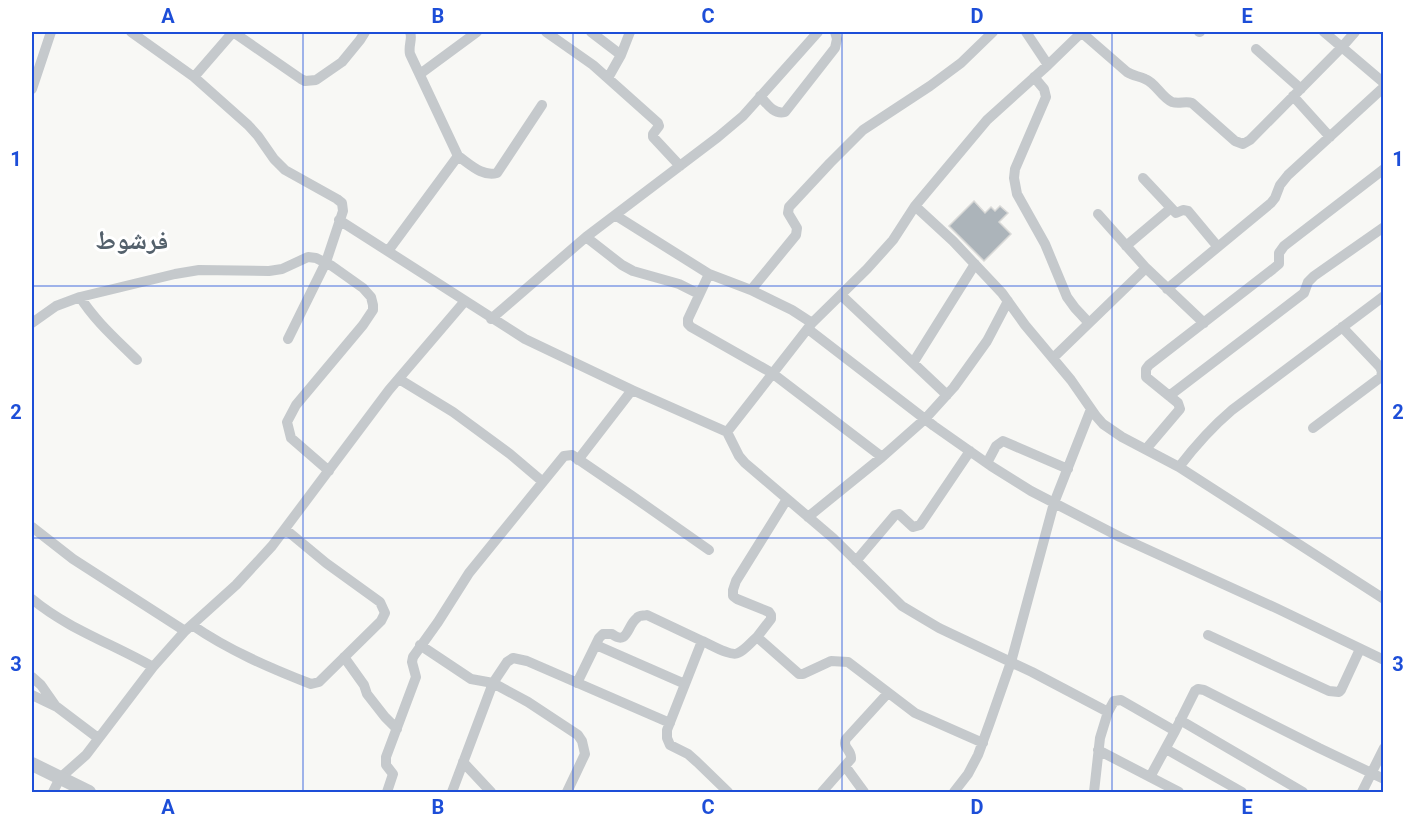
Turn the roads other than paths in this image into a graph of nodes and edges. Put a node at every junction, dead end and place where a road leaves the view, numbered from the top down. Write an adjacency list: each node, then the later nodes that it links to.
1 (51, 32): 26 (street)
2 (131, 32): 22 (street)
3 (233, 32): 4 (street); 22 (street)
4 (365, 32)
5 (410, 32): 21 (street)
6 (477, 32): 21 (street)
7 (546, 32): 24 (street)
8 (591, 32): 19 (street)
9 (630, 32): 19 (street)
10 (818, 32): 28 (street)
11 (836, 32): 28 (street)
12 (993, 32): 50 (street)
13 (1026, 32): 20 (street)
14 (1081, 32): 20 (street); 27 (street)
15 (1323, 32): 17 (street)
16 (1355, 32): 17 (street)
17 (1342, 47): 25 (street); 27 (street)
18 (1256, 49): 27 (street)
19 (621, 55): 24 (street)
20 (1048, 64): 23 (street)
21 (420, 74): 31 (street)
22 (194, 77): 39 (street)
23 (1034, 77): 35 (street); 59 (street)
24 (608, 78): 32 (street)
25 (1383, 85): 30 (street)
26 (32, 89)
27 (1297, 92): 30 (street)
28 (760, 96): 32 (street)
29 (542, 105): 31 (street)
30 (1330, 137): 43 (street)
31 (458, 156): 44 (street)
32 (680, 166): 38 (street)
33 (1383, 169): 60 (street)
34 (1143, 178): 36 (street)
35 (915, 206): 46 (street); 52 (street)
36 (1171, 208): 42 (street); 43 (street)
37 (1098, 214): 42 (street)
38 (615, 216): 41 (street); 48 (street)
39 (339, 220): 44 (street); 45 (street)
40 (1383, 227): 71 (street)
41 (586, 237): 51 (street); 57 (street)
42 (1126, 246): 47 (street)
43 (1218, 247): 49 (street)
44 (388, 251): 55 (street)
45 (326, 262): 54 (street); 63 (street); 83 (street)
46 (975, 264): 56 (street); 66 (street)
47 (1146, 268): 49 (street); 59 (street)
48 (709, 274): 50 (street); 51 (street)
49 (1167, 289): 60 (street)
50 (751, 290): 61 (street)
51 (699, 294): 67 (street)
52 (841, 295): 61 (street); 66 (street)
53 (1383, 296): 62 (street)
54 (80, 297): 58 (street); 65 (street)
55 (465, 301): 57 (street); 68 (street)
56 (1008, 301): 64 (street); 70 (street)
57 (491, 319): 69 (street)
58 (32, 323)
59 (1089, 323): 64 (street)
60 (1203, 323): 71 (street)
61 (810, 326): 67 (street); 73 (street)
62 (1342, 327): 74 (street); 81 (street)
63 (288, 339)
64 (1053, 358): 72 (street)
65 (137, 360)
66 (913, 363): 70 (street)
67 (772, 374): 75 (street); 78 (street)
68 (399, 380): 83 (street); 84 (street)
69 (632, 390): 75 (street); 79 (street)
70 (947, 395): 73 (street)
71 (1170, 396): 76 (street)
72 (1091, 409): 76 (street); 82 (street)
73 (925, 419): 77 (street); 78 (street)
74 (1313, 428)
75 (727, 432): 85 (street)
76 (1146, 449): 81 (street)
77 (970, 451): 80 (street); 91 (street)
78 (882, 457): 87 (street)
79 (578, 460): 84 (street); 90 (street)
80 (987, 463): 82 (street); 86 (street)
81 (1179, 467): 93 (street)
82 (1068, 469): 86 (street)
83 (328, 471): 89 (street)
84 (543, 482): 98 (street)
85 (787, 499): 87 (street); 96 (street)
86 (1054, 503): 100 (street); 103 (street)
87 (807, 517): 91 (street)
88 (32, 527): 94 (street)
89 (285, 529): 94 (street); 101 (street)
90 (709, 550)
91 (856, 561): 103 (street)
92 (32, 598): 104 (street)
93 (1383, 599)
94 (189, 628): 101 (street); 104 (street)
95 (1208, 635): 100 (street)
96 (757, 637): 97 (street); 109 (street)
97 (702, 640): 99 (street); 108 (street)
98 (420, 645): 107 (street); 115 (street)
99 (596, 645): 106 (street); 108 (street)
100 (1360, 649): 102 (street)
101 (344, 657): 115 (street)
102 (1383, 660)
103 (1011, 662): 112 (street); 118 (street)
104 (153, 667): 117 (street)
105 (32, 677): 111 (street)
106 (577, 682): 107 (street); 114 (street)
107 (493, 683): 122 (street); 134 (street)
108 (685, 684): 114 (street)
109 (888, 693): 118 (street); 124 (street)
110 (32, 695): 111 (street)
111 (57, 707): 117 (street)
112 (1108, 712): 116 (street); 121 (street)
113 (1180, 720): 116 (street); 125 (street); 142 (street)
114 (670, 723): 135 (street)
115 (397, 729): 131 (street)
116 (1175, 731): 120 (street)
117 (98, 738): 127 (street)
118 (983, 743): 138 (street)
119 (1383, 748): 125 (street)
120 (1166, 749): 126 (street); 141 (street)
121 (1098, 750): 126 (street); 139 (street)
122 (463, 762): 132 (street); 133 (street)
123 (32, 764): 127 (street)
124 (845, 766): 136 (street); 137 (street)
125 (1371, 773): 128 (street); 143 (street)
126 (1150, 777): 140 (street)
127 (60, 778): 129 (street); 130 (street)
128 (1383, 779)
129 (53, 792)
130 (88, 792)
131 (387, 792)
132 (452, 792)
133 (491, 792)
134 (567, 792)
135 (728, 792)
136 (822, 792)
137 (864, 792)
138 (954, 792)
139 (1094, 792)
140 (1179, 792)
141 (1242, 792)
142 (1303, 792)
143 (1362, 792)

